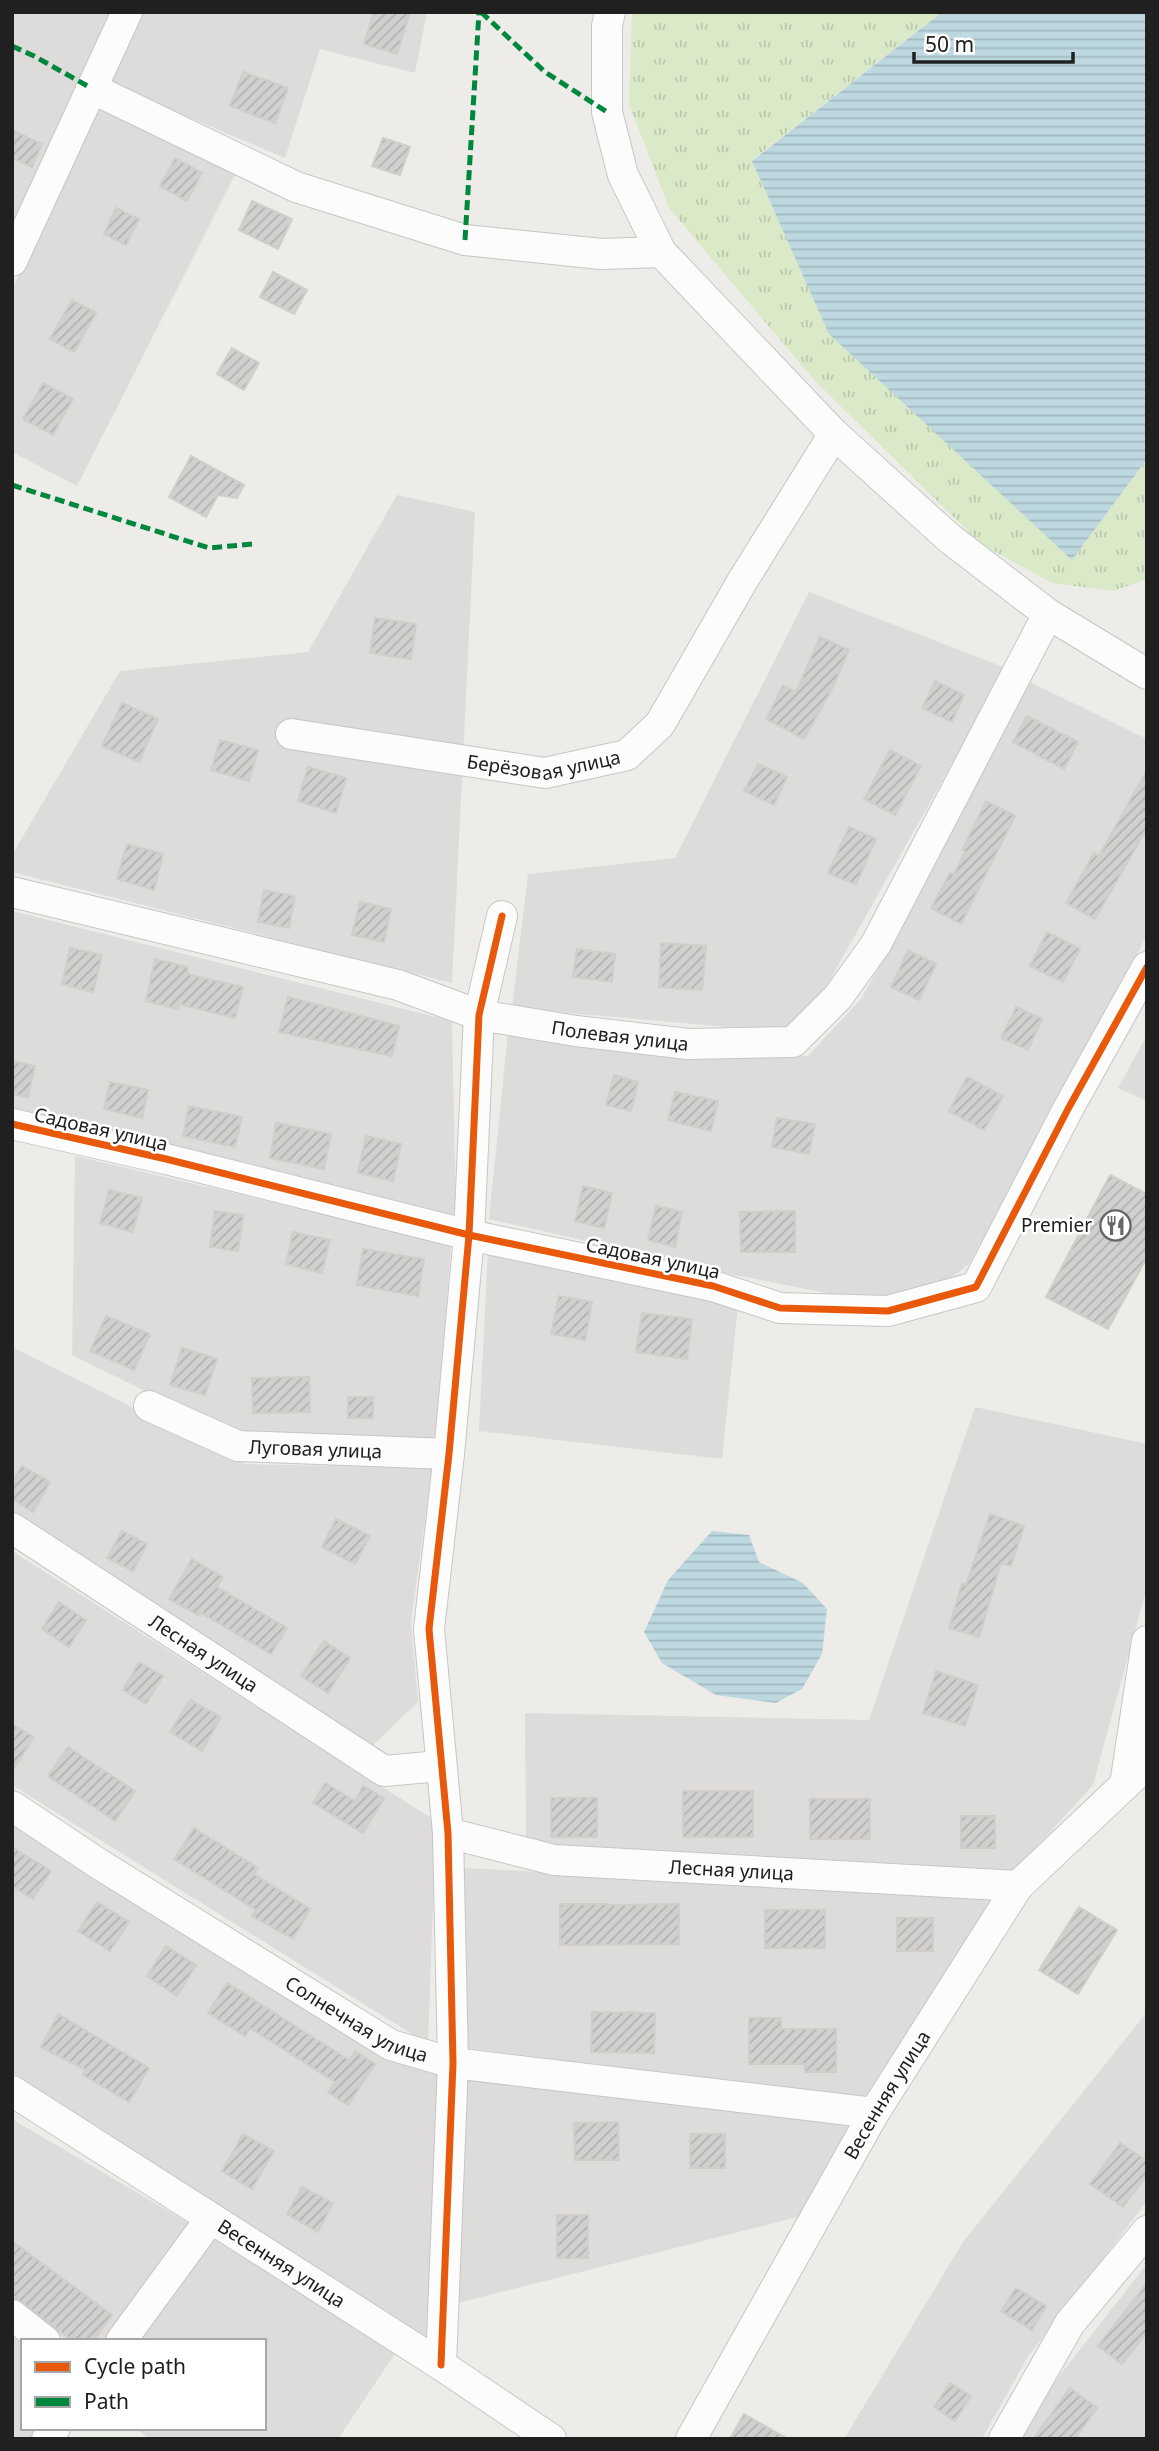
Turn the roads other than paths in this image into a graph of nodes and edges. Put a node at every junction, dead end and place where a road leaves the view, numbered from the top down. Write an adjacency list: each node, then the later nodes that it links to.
1 (127, 12): 3 (street)
2 (610, 12): 4 (street)
3 (91, 88): 4 (street); 5 (street)
4 (662, 252): 6 (street)
5 (12, 261)
6 (834, 434): 7 (street); 9 (street, Берёзовая улица)
7 (1048, 614): 8 (street); 13 (street, Полевая улица)
8 (1147, 674)
9 (291, 734)
10 (12, 892): 13 (street, Полевая улица)
11 (502, 916): 13 (street)
12 (1147, 967): 15 (street, Садовая улица)
13 (479, 1015): 15 (street)
14 (12, 1124): 15 (street, Садовая улица)
15 (469, 1235): 17 (street)
16 (149, 1406): 17 (street, Луговая улица)
17 (450, 1454): 21 (street)
18 (12, 1528): 21 (street, Лесная улица)
19 (1147, 1641): 22 (street)
20 (1147, 1764): 22 (street, Весенняя улица)
21 (440, 1766): 24 (street)
22 (1125, 1785): 25 (street, Весенняя улица)
23 (12, 1807): 26 (street, Солнечная улица)
24 (448, 1833): 25 (street, Лесная улица); 26 (street)
25 (1018, 1886): 28 (street, Весенняя улица)
26 (453, 2063): 28 (street, Солнечная улица); 34 (street)
27 (12, 2091): 29 (street, Весенняя улица)
28 (874, 2113): 36 (street, Весенняя улица)
29 (211, 2218): 33 (street); 34 (street, Весенняя улица)
30 (1147, 2231): 37 (street)
31 (12, 2315): 32 (street)
32 (42, 2339)
33 (122, 2339)
34 (441, 2365): 35 (street, Весенняя улица)
35 (551, 2439)
36 (691, 2439)
37 (1004, 2439)

